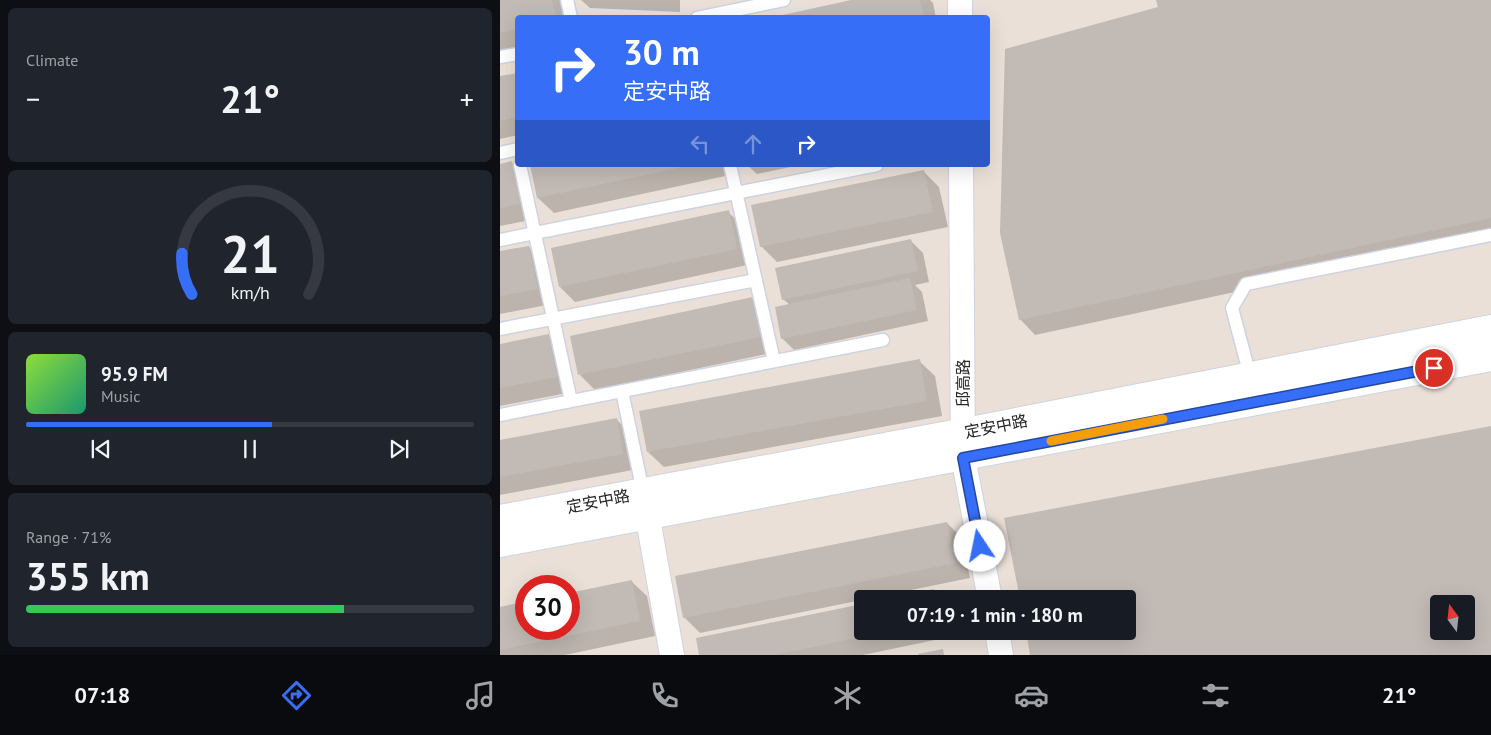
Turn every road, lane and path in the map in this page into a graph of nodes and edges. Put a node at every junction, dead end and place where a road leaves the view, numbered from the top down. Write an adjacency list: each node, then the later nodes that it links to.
1 (567, 0): 4 (lane)
2 (784, 0): 5 (lane)
3 (960, 0): 6 (street)
4 (570, 15)
5 (712, 15)
6 (960, 15)
7 (515, 54): 8 (lane)
8 (500, 57)
9 (515, 150): 10 (lane)
10 (500, 153)
11 (520, 167): 16 (lane)
12 (730, 167): 15 (lane)
13 (867, 167): 15 (lane)
14 (961, 167): 30 (street, 邱高路)
15 (736, 193): 16 (lane); 19 (lane)
16 (535, 233): 18 (lane); 20 (lane)
17 (1491, 236): 26 (lane)
18 (500, 240)
19 (756, 280): 20 (lane); 25 (lane)
20 (554, 319): 21 (lane); 28 (lane)
21 (500, 329)
22 (1491, 330): 26 (main road, 定安中路)
23 (883, 340): 25 (lane)
24 (1491, 358): 30 (main road, 定安中路)
25 (774, 361): 27 (lane)
26 (1250, 376): 30 (main road, 定安中路)
27 (622, 391): 28 (lane); 31 (lane)
28 (571, 401): 29 (lane)
29 (500, 415)
30 (963, 445): 31 (main road, 定安中路); 34 (street, 邱高路)
31 (645, 504): 32 (main road, 定安中路); 33 (main road, 定安中路); 36 (street)
32 (500, 519)
33 (500, 543)
34 (988, 590)
35 (998, 640): 37 (street)
36 (672, 655)
37 (1001, 655)

